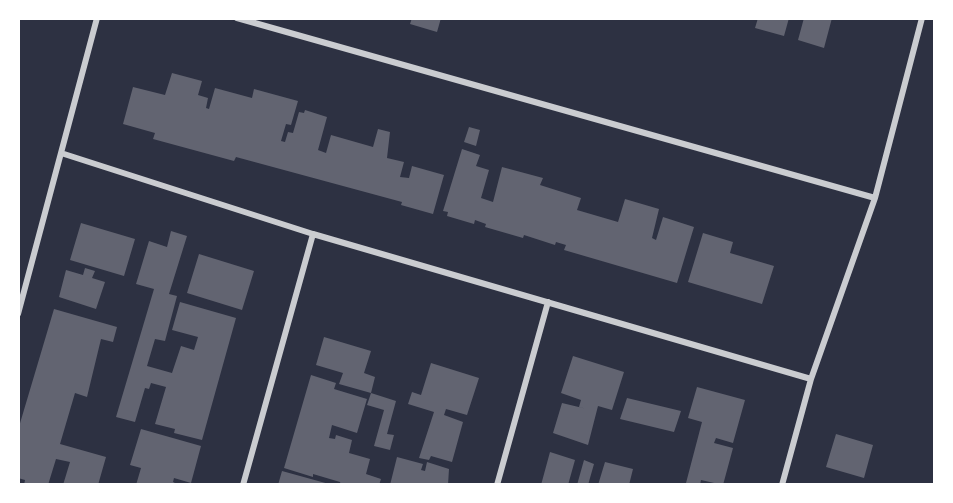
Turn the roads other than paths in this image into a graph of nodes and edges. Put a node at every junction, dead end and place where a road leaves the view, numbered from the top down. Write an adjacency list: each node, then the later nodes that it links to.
1 (97, 18): 4 (street)
2 (237, 18): 5 (street)
3 (922, 18): 5 (street)
4 (61, 153): 6 (street); 8 (street)
5 (875, 198): 10 (street)
6 (314, 234): 7 (street); 11 (street)
7 (548, 302): 10 (street); 12 (street)
8 (19, 305): 9 (street)
9 (18, 314)
10 (811, 379): 13 (street)
11 (243, 485)
12 (497, 485)
13 (782, 485)

